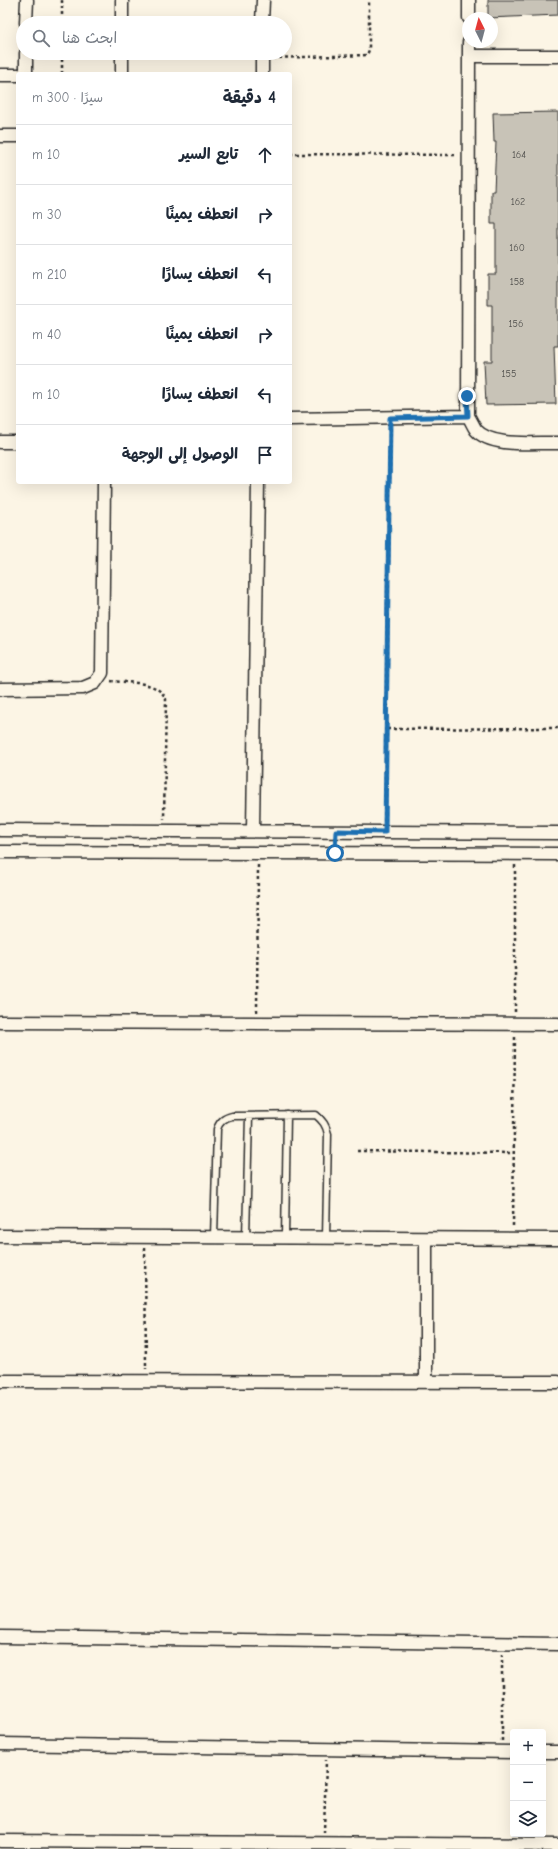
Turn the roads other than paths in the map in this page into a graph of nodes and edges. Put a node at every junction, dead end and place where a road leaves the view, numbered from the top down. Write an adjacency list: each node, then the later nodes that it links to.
1 (27, 0): 6 (street)
2 (122, 0): 7 (street)
3 (263, 0): 8 (street)
4 (469, 0): 5 (street)
5 (469, 12)
6 (26, 16)
7 (122, 16)
8 (262, 16)
9 (469, 48): 10 (street)
10 (469, 56): 11 (street); 22 (street)
11 (558, 56)
12 (26, 60): 15 (street)
13 (122, 60): 16 (street)
14 (262, 60): 17 (street)
15 (26, 72)
16 (122, 72)
17 (262, 72)
18 (0, 74): 19 (street)
19 (16, 75)
20 (0, 136): 21 (street)
21 (16, 136)
22 (468, 416): 23 (street); 26 (street)
23 (292, 419)
24 (0, 442): 25 (street)
25 (16, 442)
26 (558, 443)
27 (104, 484): 29 (street)
28 (258, 484): 33 (street)
29 (0, 689)
30 (0, 830): 31 (street)
31 (60, 830): 32 (street); 37 (street)
32 (189, 830): 33 (street); 38 (street)
33 (253, 830): 34 (street)
34 (336, 831): 35 (street); 39 (street)
35 (558, 833)
36 (0, 852): 37 (street)
37 (59, 852): 38 (street)
38 (189, 852): 39 (street)
39 (335, 853): 40 (street)
40 (558, 854)
41 (0, 1022): 42 (street)
42 (558, 1024)
43 (287, 1115): 44 (lane); 48 (lane); 49 (lane)
44 (249, 1116): 46 (lane); 47 (lane)
45 (0, 1236): 46 (street)
46 (214, 1237): 47 (street)
47 (246, 1237): 48 (street)
48 (285, 1238): 49 (street)
49 (326, 1238): 50 (street)
50 (426, 1238): 51 (street); 53 (street)
51 (558, 1239)
52 (0, 1381): 53 (street)
53 (426, 1382): 54 (street)
54 (558, 1382)
55 (0, 1637): 56 (street)
56 (558, 1644)
57 (0, 1744): 58 (street)
58 (508, 1752)
59 (546, 1752): 60 (street)
60 (558, 1752)
61 (0, 1841): 62 (street)
62 (558, 1845)

